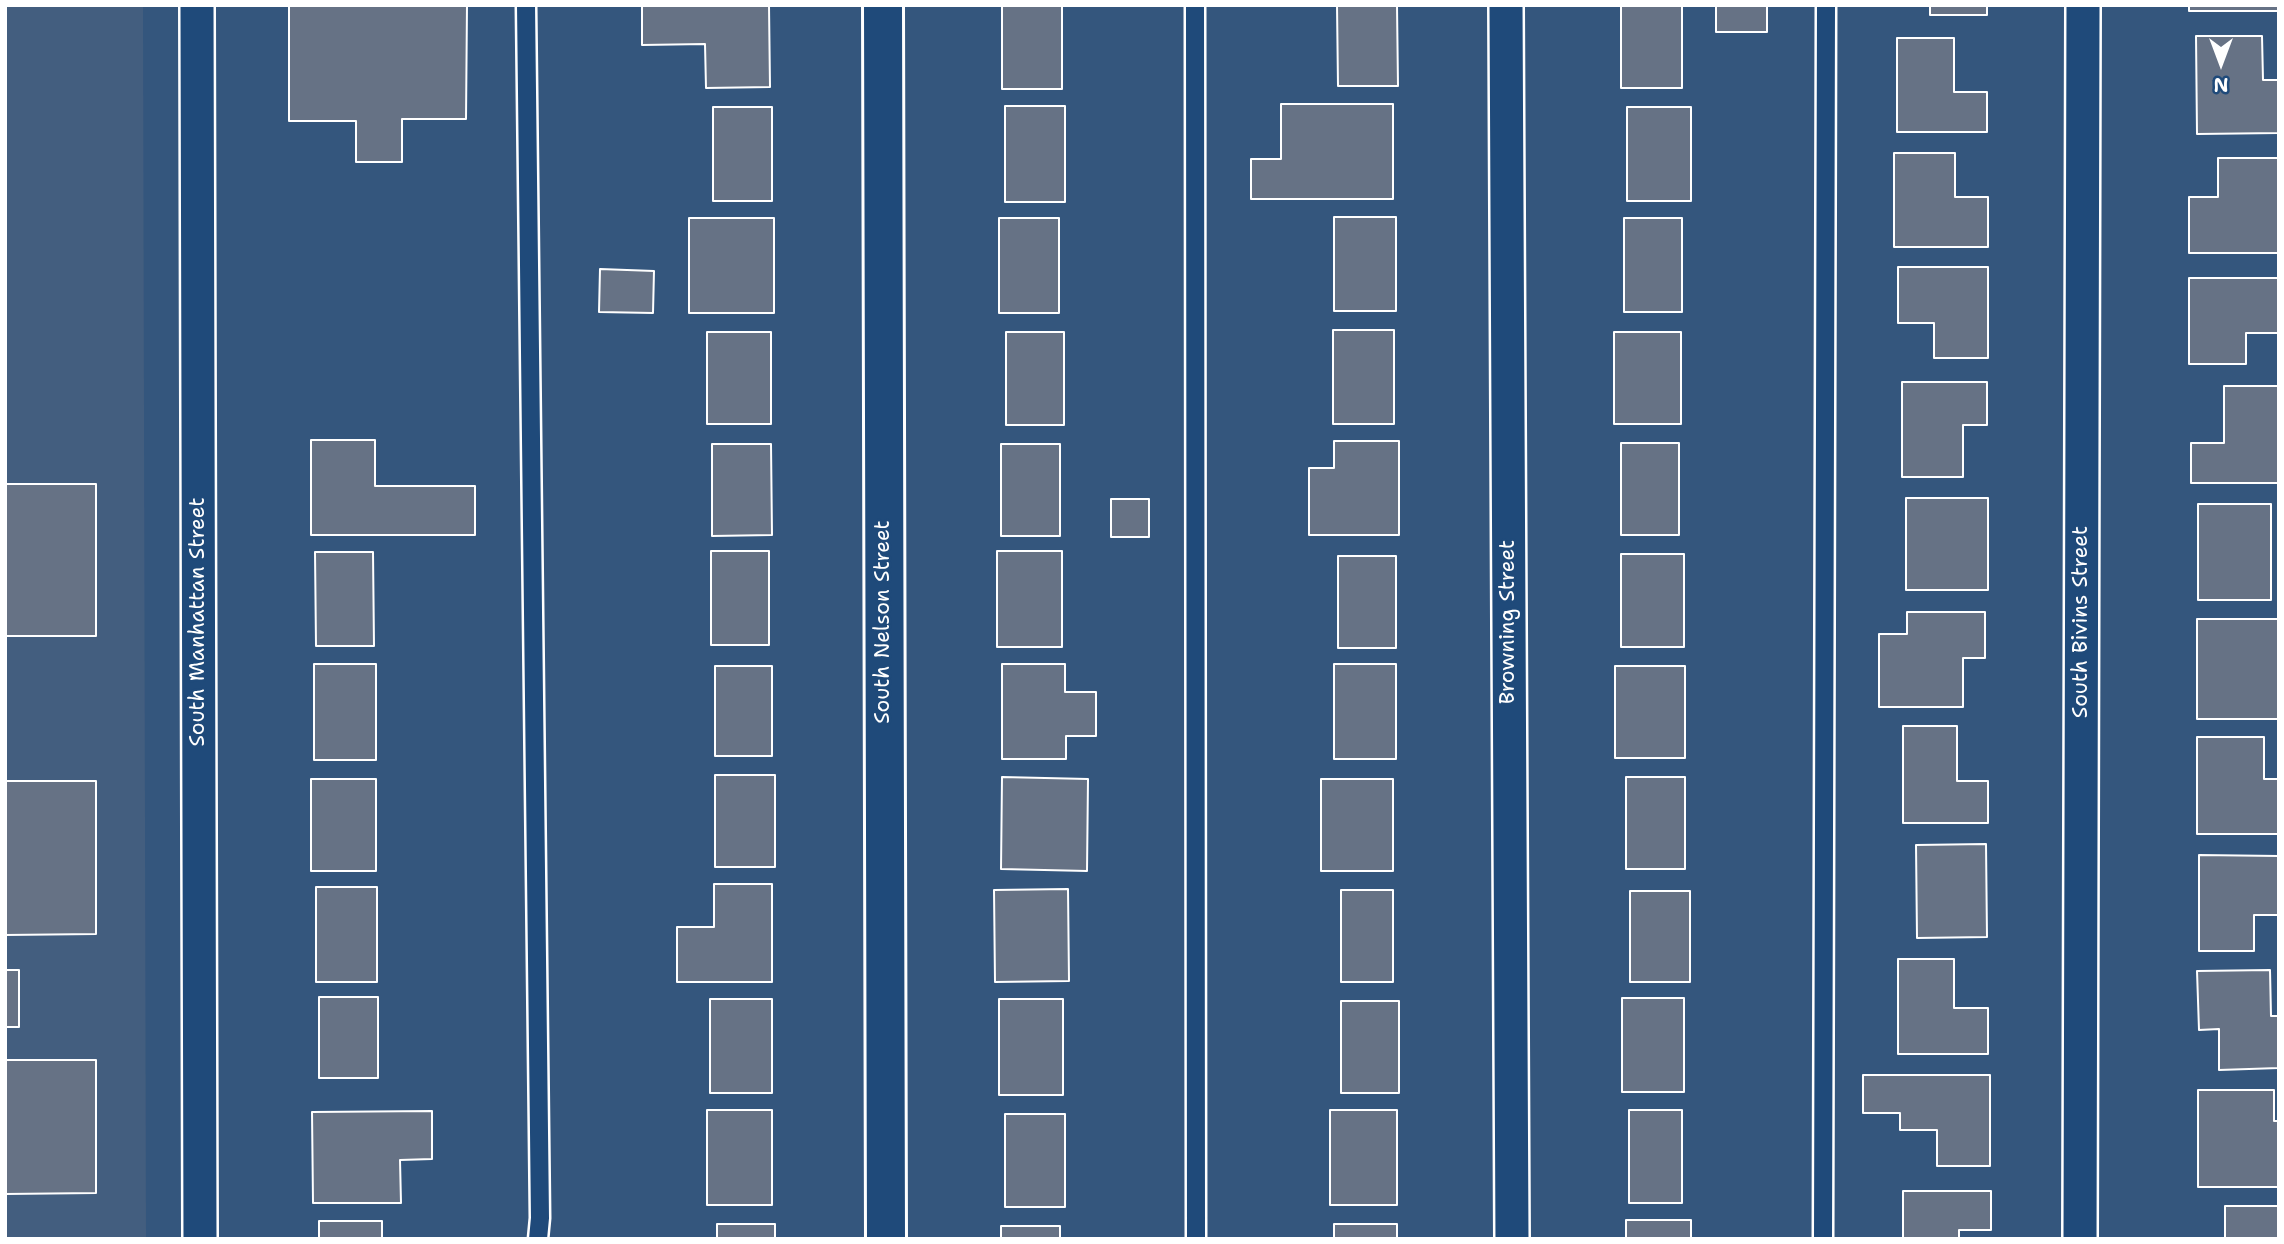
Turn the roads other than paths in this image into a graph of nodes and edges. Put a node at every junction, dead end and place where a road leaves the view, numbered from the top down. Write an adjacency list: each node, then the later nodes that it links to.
1 (197, 5): 8 (street, South Manhattan Street)
2 (526, 5): 9 (lane)
3 (883, 5): 10 (street, South Nelson Street)
4 (1195, 5): 11 (lane)
5 (1506, 5): 12 (street, Browning Street)
6 (1826, 5): 13 (lane)
7 (2083, 5): 14 (street, South Bivins Street)
8 (200, 1239)
9 (538, 1239)
10 (886, 1239)
11 (1196, 1239)
12 (1512, 1239)
13 (1823, 1239)
14 (2080, 1239)

